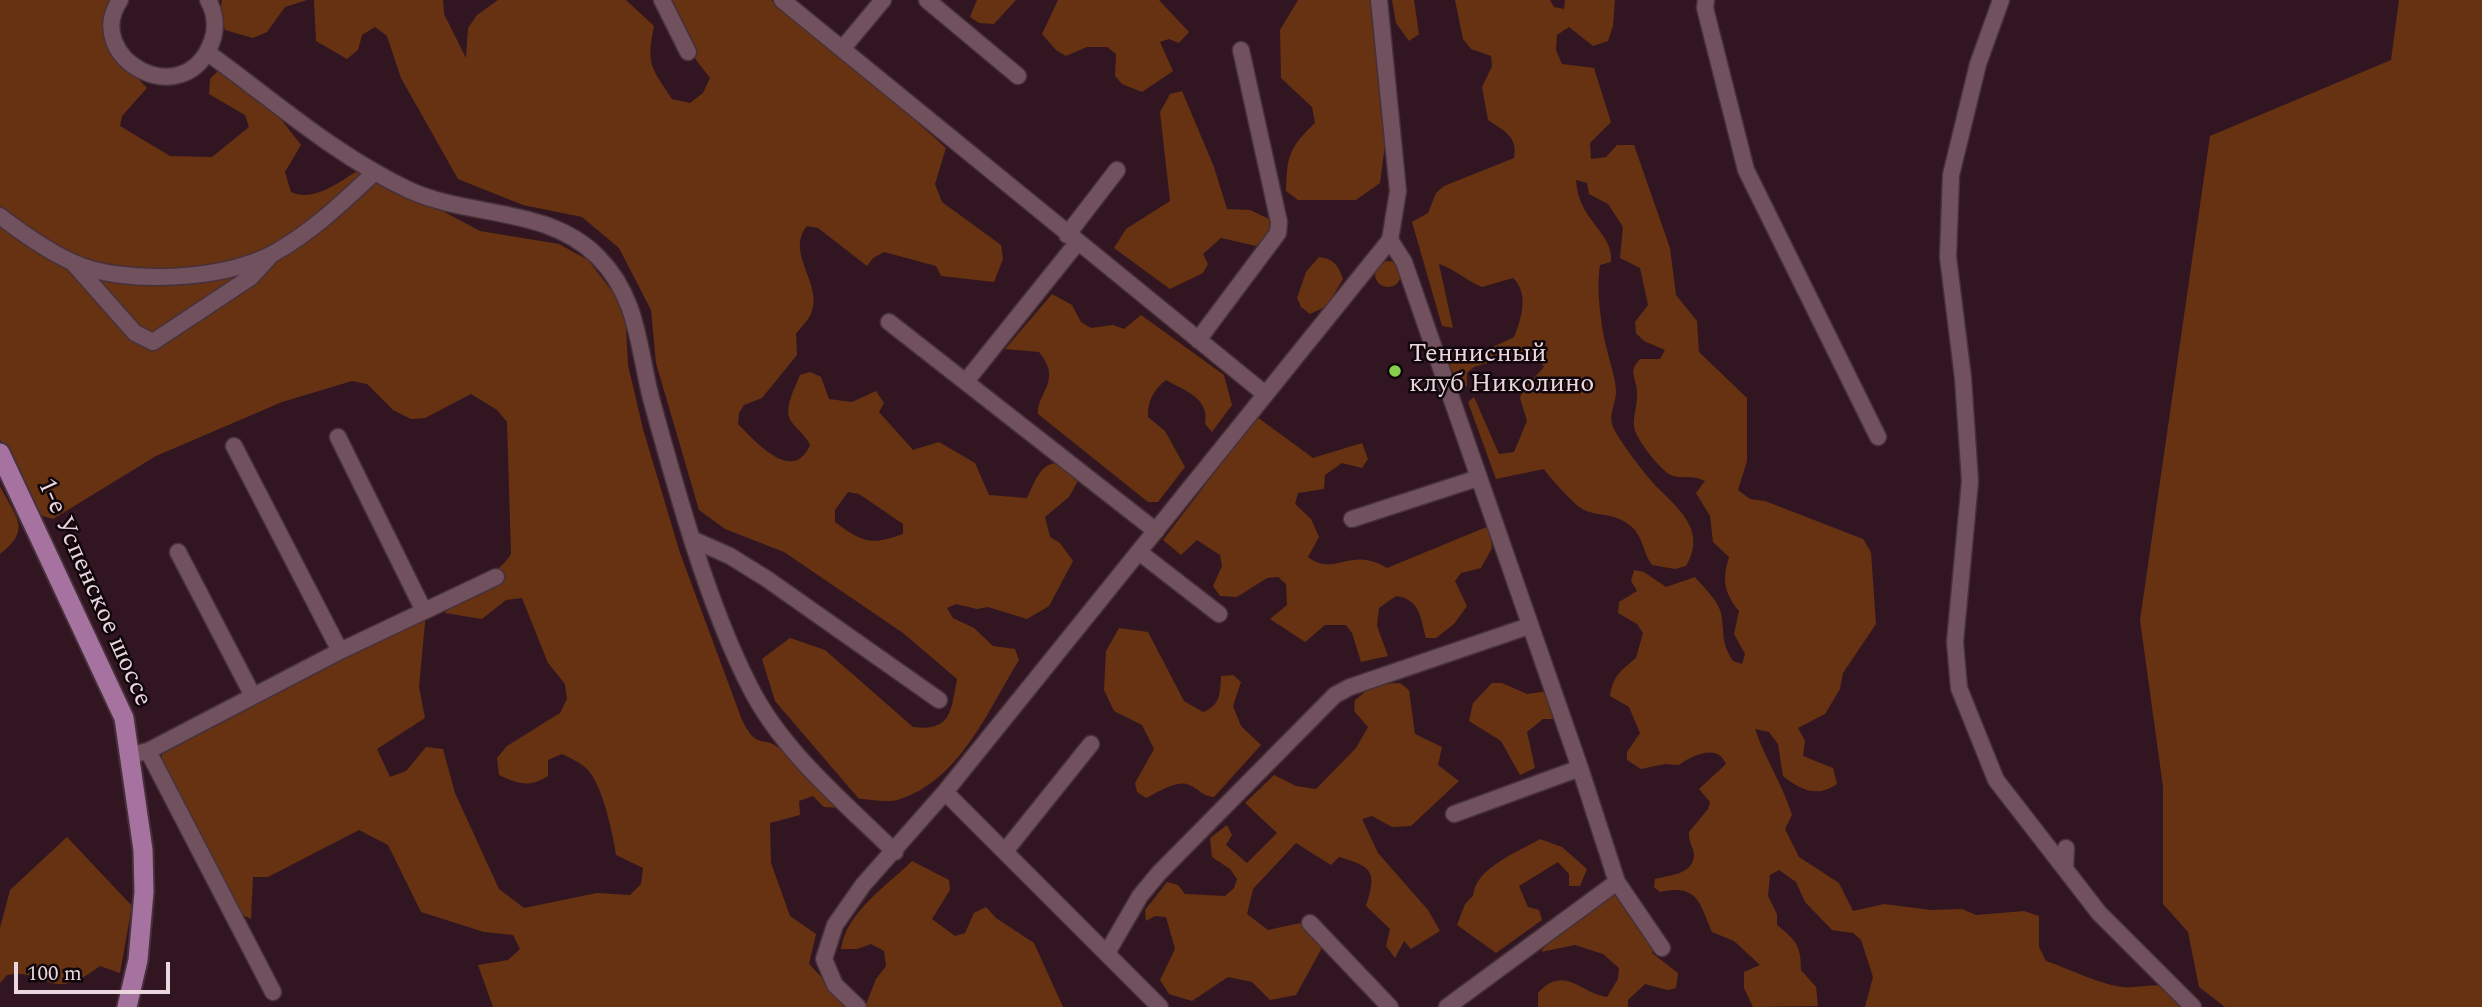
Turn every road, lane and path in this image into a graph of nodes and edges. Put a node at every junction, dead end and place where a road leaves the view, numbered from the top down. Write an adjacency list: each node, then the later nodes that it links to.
1 (120, 0): 13 (street)
2 (208, 0): 13 (street)
3 (662, 0): 12 (street)
4 (782, 0): 10 (street)
5 (883, 0): 10 (street)
6 (927, 0): 14 (street)
7 (1379, 0): 19 (street)
8 (1706, 0): 27 (street)
9 (2001, 0): 51 (street)
10 (843, 48): 18 (street)
11 (1241, 50): 23 (street)
12 (688, 52)
13 (208, 53): 16 (street)
14 (1018, 76)
15 (1117, 170): 18 (street)
16 (374, 173): 20 (street); 33 (street)
17 (0, 216): 21 (street)
18 (1072, 239): 23 (street); 24 (street)
19 (1390, 240): 25 (street); 30 (street)
20 (272, 254): 21 (street); 21 (street)
21 (74, 264)
22 (889, 322): 24 (street)
23 (1198, 340): 25 (street)
24 (967, 380): 32 (street)
25 (1265, 394): 32 (street)
26 (338, 437): 37 (street)
27 (1878, 438)
28 (234, 446): 40 (street)
29 (0, 453): 44 (main road, 1-е Успенское шоссе)
30 (1478, 478): 31 (street); 39 (street)
31 (1352, 519)
32 (1156, 531): 35 (street)
33 (694, 540): 42 (street); 50 (street)
34 (178, 551): 41 (street)
35 (1139, 552): 38 (street); 46 (street)
36 (496, 577): 37 (street)
37 (423, 609): 40 (street)
38 (1219, 614)
39 (1529, 626): 45 (street); 55 (street)
40 (340, 651): 41 (street)
41 (253, 696): 44 (street)
42 (939, 700)
43 (1091, 744): 49 (street)
44 (139, 753): 56 (street); 57 (main road, 1-е Успенское шоссе)
45 (1580, 768): 47 (street); 52 (street)
46 (945, 792): 49 (street); 50 (street)
47 (1454, 814)
48 (2066, 848): 51 (street)
49 (1006, 850): 55 (street)
50 (895, 852): 58 (street)
51 (2066, 869): 62 (street)
52 (1617, 882): 54 (street); 61 (street)
53 (1310, 923): 60 (street)
54 (1662, 948)
55 (1107, 953): 59 (street)
56 (273, 992)
57 (127, 1007)
58 (858, 1007)
59 (1160, 1007)
60 (1390, 1007)
61 (1447, 1007)
62 (2193, 1007)

